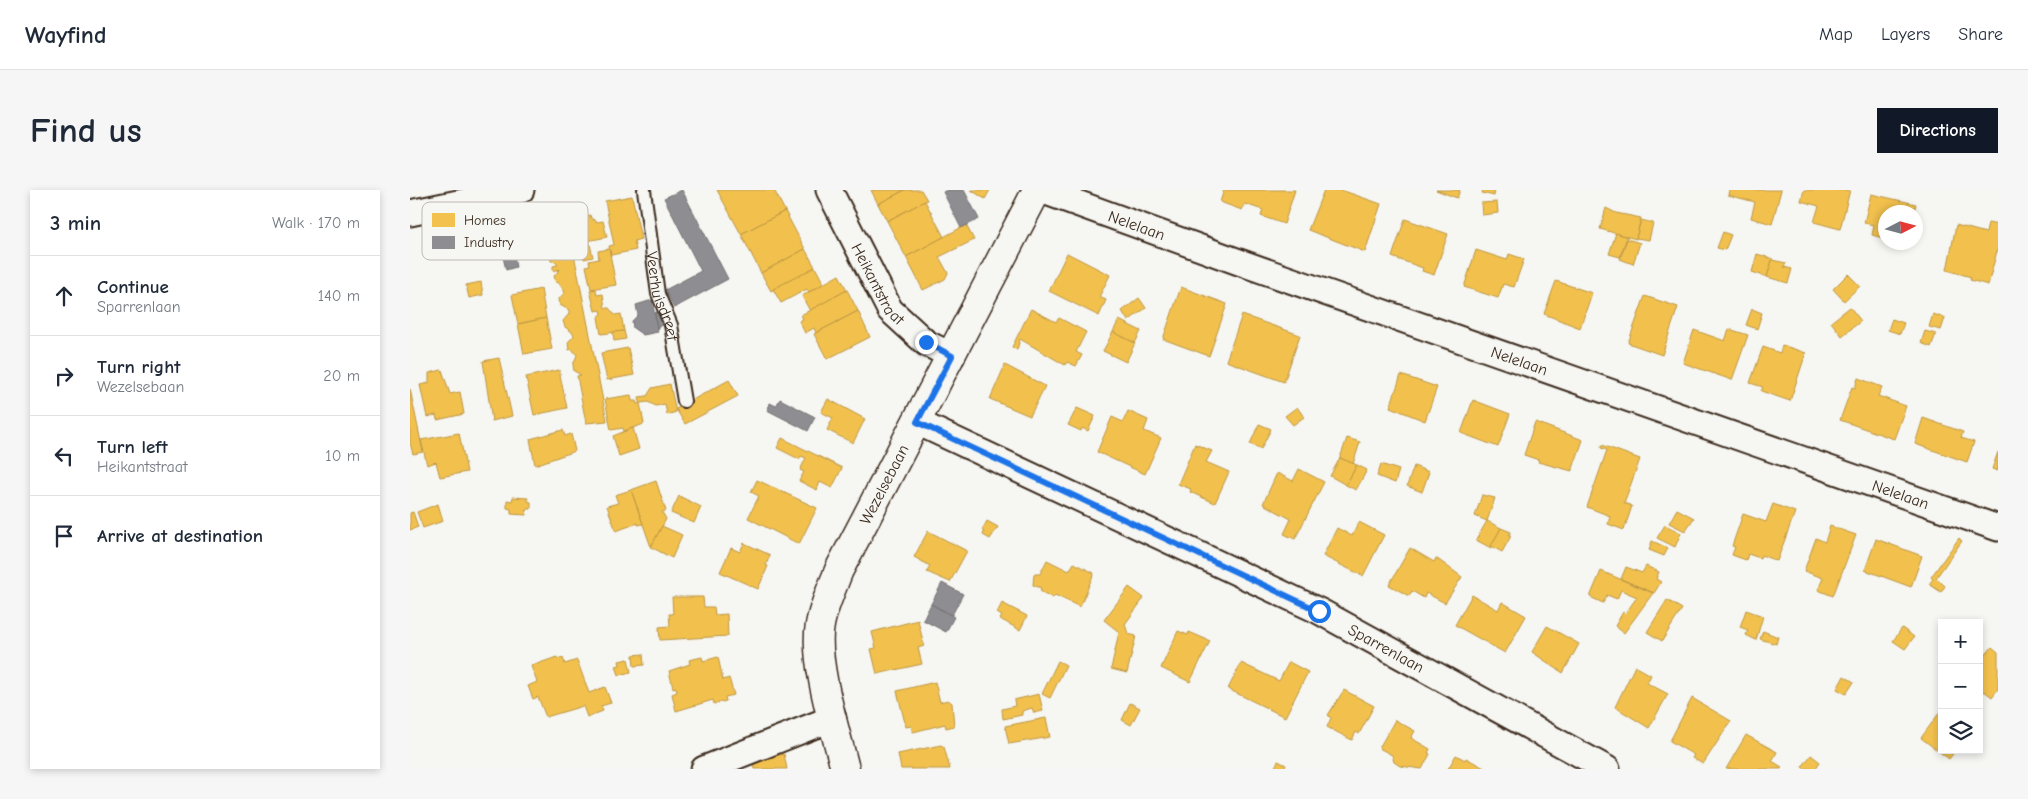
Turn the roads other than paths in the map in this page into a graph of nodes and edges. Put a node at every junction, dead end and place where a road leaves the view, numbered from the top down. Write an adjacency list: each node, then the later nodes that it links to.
1 (521, 190): 6 (street)
2 (644, 190): 8 (lane, Veerhuisdreef)
3 (828, 190): 7 (street, Heikantstraat)
4 (1037, 190): 7 (street, Wezelsebaan)
5 (1041, 190): 10 (street, Nelelaan)
6 (463, 202)
7 (952, 356): 9 (street, Wezelsebaan)
8 (684, 401)
9 (917, 422): 11 (street, Wezelsebaan); 14 (street, Sparrenlaan)
10 (1998, 528)
11 (833, 718): 12 (street); 13 (street, Wezelsebaan)
12 (704, 769)
13 (845, 769)
14 (1607, 769)

